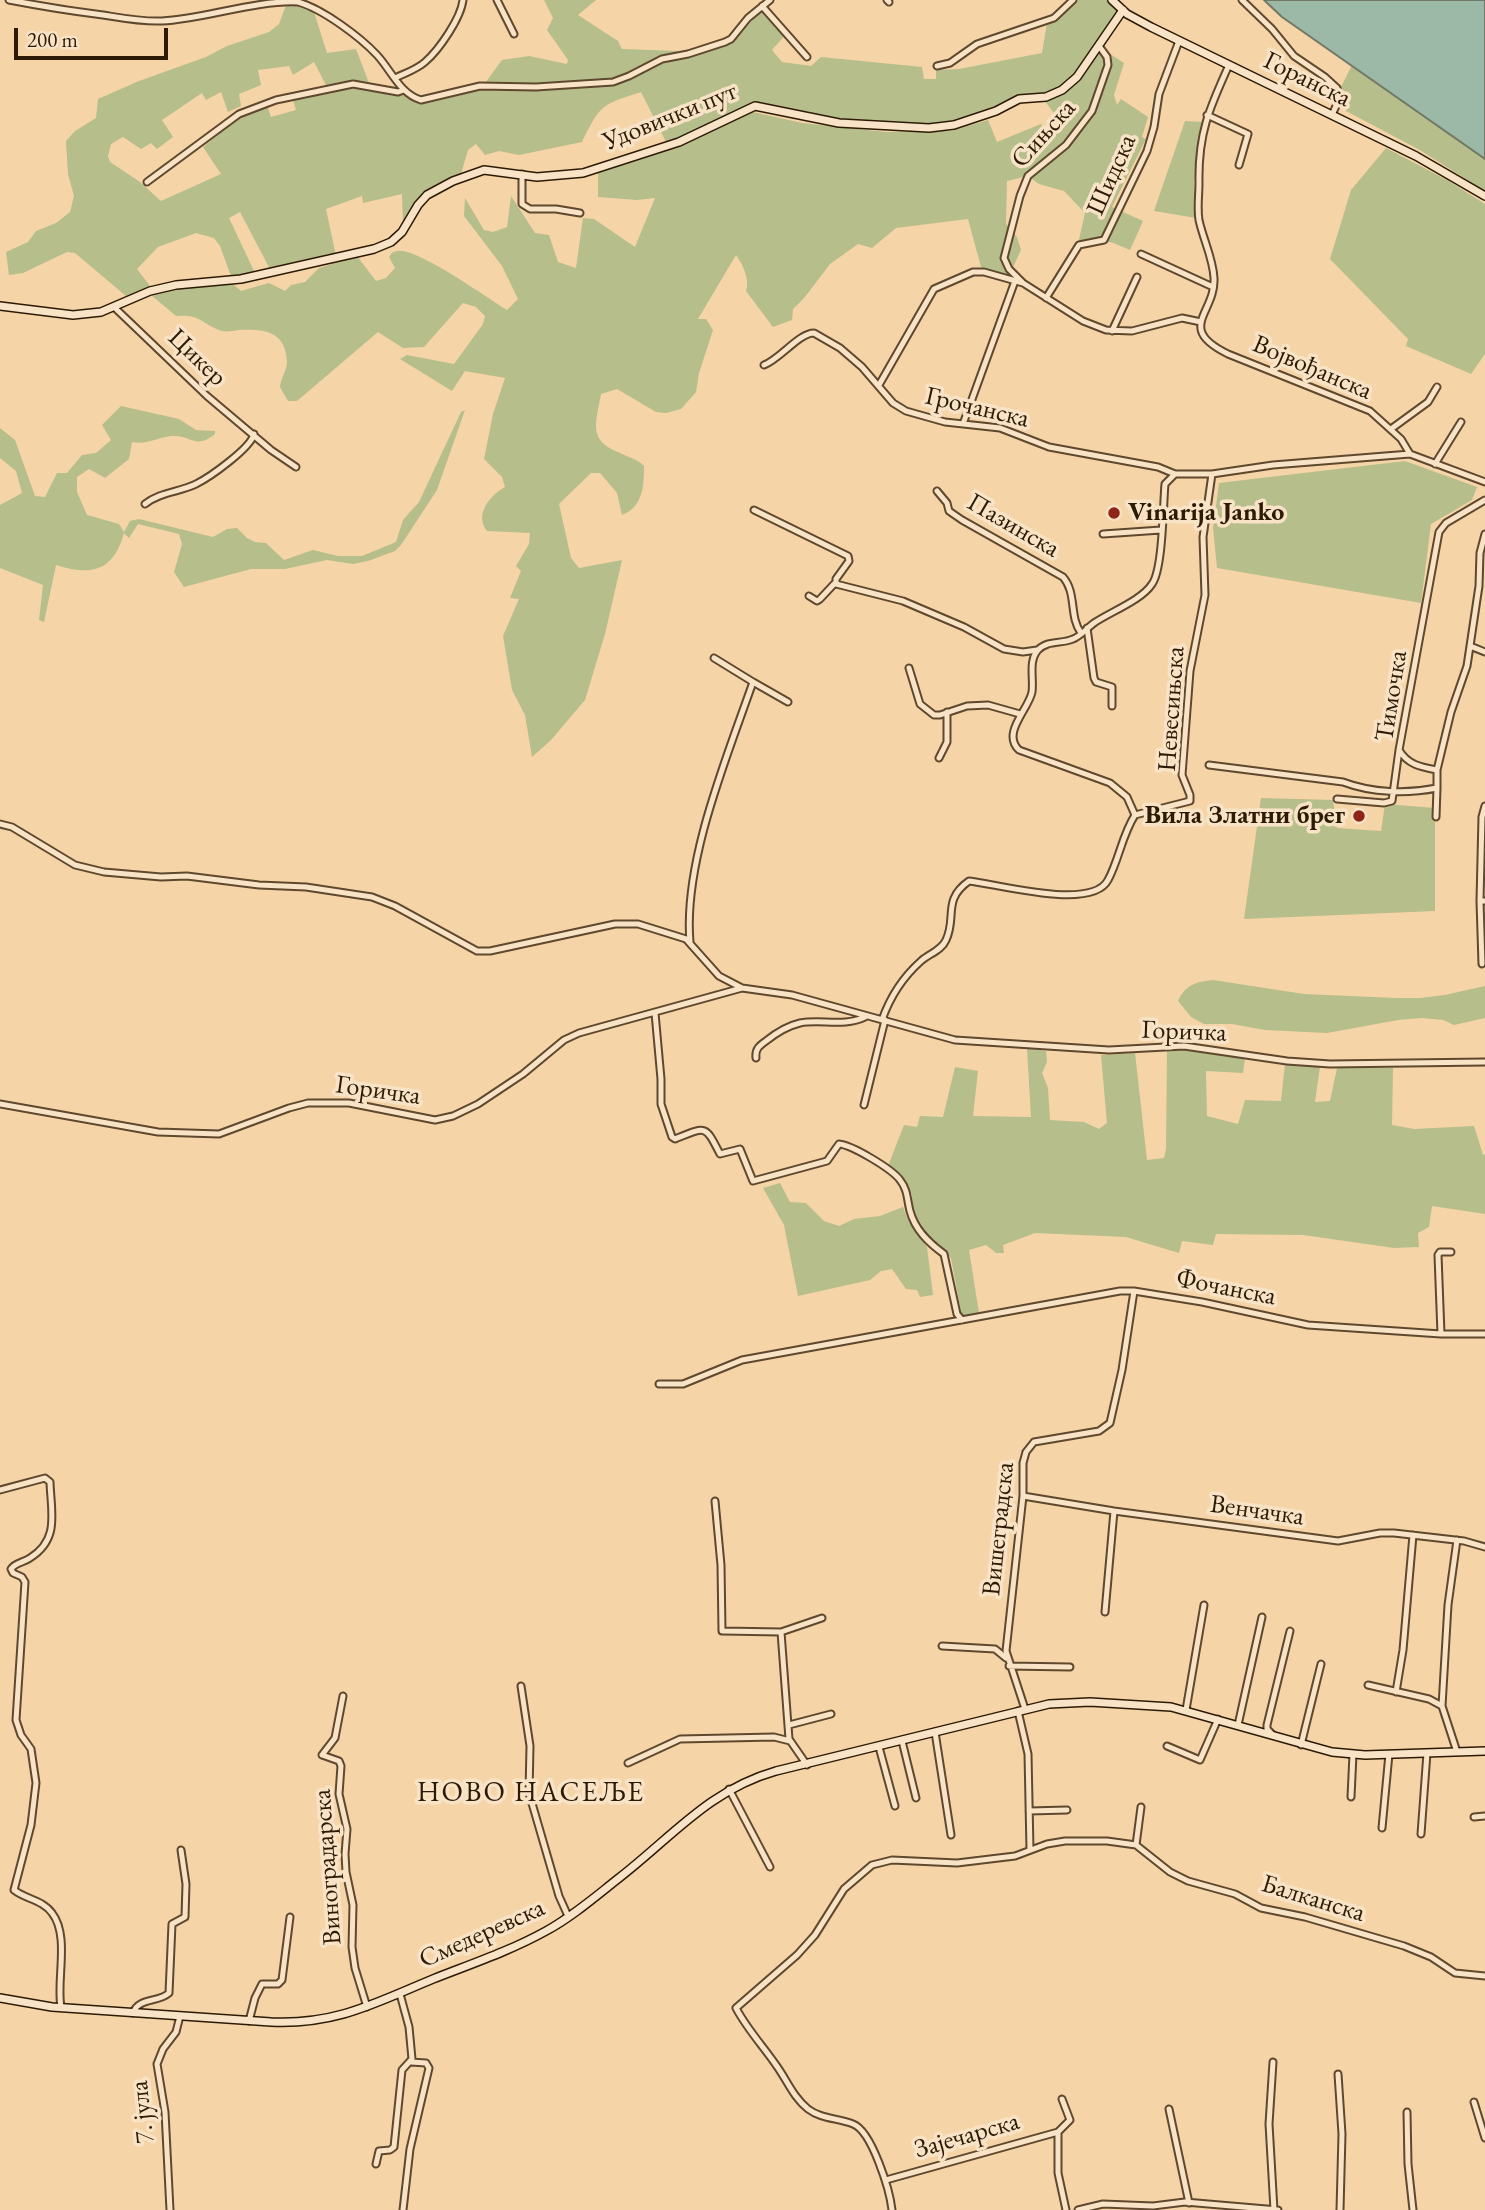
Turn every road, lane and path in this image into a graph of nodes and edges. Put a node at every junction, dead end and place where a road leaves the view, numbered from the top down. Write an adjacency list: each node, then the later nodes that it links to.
1 (9, 0): 16 (street)
2 (463, 0): 16 (street)
3 (497, 0): 10 (street)
4 (770, 0): 8 (street)
5 (1073, 0): 15 (street)
6 (1112, 0): 9 (main road, Горанска)
7 (1242, 0): 19 (street)
8 (762, 6): 13 (street); 17 (street)
9 (1123, 10): 11 (main road, Горанска); 12 (main road, Удовички пут)
10 (513, 34)
11 (1179, 41): 14 (main road, Горанска); 30 (street, Шидска)
12 (1099, 46): 21 (main road, Удовички пут); 28 (street, Сињска)
13 (807, 57)
14 (1229, 65): 18 (street); 19 (main road, Горанска)
15 (937, 66)
16 (395, 78): 17 (street)
17 (404, 90): 22 (street)
18 (1207, 115): 20 (street); 29 (street)
19 (1332, 115): 23 (main road, Горанска)
20 (1239, 164)
21 (522, 174): 24 (street); 32 (main road, Удовички пут)
22 (147, 182)
23 (1485, 196)
24 (580, 214)
25 (1141, 254): 29 (street)
26 (1137, 277): 34 (street)
27 (1015, 281): 28 (street); 36 (street); 39 (street)
28 (1025, 285): 30 (street)
29 (1213, 287): 33 (street)
30 (1046, 298): 34 (street)
31 (0, 306): 32 (main road, Удовички пут)
32 (114, 307): 41 (street, Цикер)
33 (1201, 322): 34 (street); 40 (street, Војвођанска)
34 (1112, 331)
35 (764, 365): 36 (street, Грочанска)
36 (879, 385): 39 (street, Грочанска)
37 (1437, 387): 40 (street)
38 (1461, 422): 43 (street)
39 (963, 424): 45 (street, Грочанска)
40 (1391, 429): 42 (street, Војвођанска)
41 (254, 434): 44 (street, Цикер); 50 (street)
42 (1410, 454): 43 (street); 46 (street, Грочанска)
43 (1435, 464): 47 (street)
44 (296, 467)
45 (1175, 474): 46 (street, Грочанска); 52 (street)
46 (1212, 474): 77 (street, Невесињска)
47 (1485, 481)
48 (937, 491): 58 (street, Пазинска)
49 (1485, 500): 69 (street, Тимочка)
50 (145, 504)
51 (754, 510): 55 (street)
52 (1161, 530): 53 (street); 57 (street)
53 (1103, 534)
54 (1485, 534): 59 (street)
55 (835, 583): 56 (street); 60 (street)
56 (809, 596)
57 (1087, 628): 58 (street); 66 (street)
58 (1081, 633): 60 (street)
59 (1470, 646): 61 (street); 72 (street)
60 (1037, 650): 68 (street)
61 (1485, 652)
62 (714, 658): 64 (street)
63 (909, 668): 67 (street)
64 (753, 682): 65 (street); 81 (street)
65 (788, 702)
66 (1112, 706)
67 (947, 712): 68 (street); 70 (street)
68 (1020, 713): 77 (street)
69 (1399, 750): 72 (street, Тимочка); 74 (street)
70 (939, 758)
71 (1209, 765): 74 (street)
72 (1437, 770): 73 (street)
73 (1437, 788): 74 (street); 78 (street)
74 (1394, 791): 75 (street)
75 (1337, 799)
76 (1485, 807): 80 (street)
77 (1135, 815): 86 (street)
78 (1436, 817)
79 (0, 824): 81 (street, Горичка)
80 (1482, 901): 82 (street)
81 (690, 942): 83 (street, Горичка)
82 (1482, 964)
83 (742, 988): 84 (street, Горичка); 85 (street, Горичка)
84 (655, 1013): 89 (street, Горичка); 93 (street)
85 (865, 1016): 86 (street, Горичка); 87 (street, Горичка)
86 (883, 1020): 88 (street, Горичка); 90 (street)
87 (756, 1058)
88 (1485, 1062)
89 (0, 1104)
90 (864, 1105)
91 (1451, 1252): 94 (street)
92 (1134, 1291): 93 (street, Фочанска); 94 (street, Фочанска); 98 (street, Вишеградска)
93 (962, 1320): 96 (street, Фочанска)
94 (1441, 1334): 95 (street, Фочанска)
95 (1485, 1334)
96 (659, 1384)
97 (0, 1490): 161 (street)
98 (1023, 1496): 100 (street, Венчачка); 111 (street, Вишеградска)
99 (715, 1501): 109 (street)
100 (1114, 1511): 101 (street, Венчачка); 105 (street)
101 (1413, 1535): 102 (street, Венчачка); 117 (street)
102 (1457, 1540): 103 (street, Венчачка); 119 (street)
103 (1485, 1547)
104 (1204, 1605): 121 (street)
105 (1105, 1612)
106 (1262, 1617): 125 (street)
107 (822, 1618): 109 (street)
108 (1290, 1630): 127 (street)
109 (781, 1632): 124 (street)
110 (942, 1646): 111 (street)
111 (1007, 1658): 113 (street, Вишеградска)
112 (1321, 1664): 130 (street)
113 (1009, 1666): 114 (street); 120 (street, Вишеградска)
114 (1070, 1667)
115 (1368, 1685): 117 (street)
116 (521, 1686): 156 (street)
117 (1396, 1692): 119 (street)
118 (343, 1696): 162 (street, Виноградарска)
119 (1442, 1706): 134 (street)
120 (1021, 1710): 121 (main road, Смедеревска); 126 (main road, Смедеревска); 146 (street, Вишеградска)
121 (1186, 1710): 123 (main road, Смедеревска)
122 (831, 1714): 124 (street)
123 (1218, 1719): 125 (main road, Смедеревска); 132 (street)
124 (789, 1725): 128 (street)
125 (1238, 1725): 127 (main road, Смедеревска)
126 (935, 1732): 129 (main road, Смедеревска); 151 (street)
127 (1273, 1737): 130 (main road, Смедеревска)
128 (790, 1741): 138 (street); 139 (street)
129 (902, 1741): 131 (main road, Смедеревска); 142 (street)
130 (1301, 1745): 136 (main road, Смедеревска)
131 (879, 1746): 139 (main road, Смедеревска); 143 (street)
132 (1167, 1746)
133 (1485, 1751): 134 (main road, Смедеревска)
134 (1457, 1752): 135 (main road, Смедеревска)
135 (1427, 1753): 137 (main road, Смедеревска); 150 (street)
136 (1353, 1754): 137 (main road, Смедеревска); 141 (street)
137 (1389, 1754): 149 (street)
138 (628, 1763)
139 (807, 1765): 140 (main road, Смедеревска)
140 (729, 1789): 155 (street); 156 (main road, Смедеревска)
141 (1351, 1797)
142 (916, 1798)
143 (895, 1806)
144 (1141, 1807): 152 (street)
145 (1067, 1810): 146 (street)
146 (1029, 1811): 154 (street, Вишеградска)
147 (1485, 1815): 148 (street)
148 (1474, 1817)
149 (1382, 1828)
150 (1421, 1834)
151 (951, 1835)
152 (1136, 1845): 154 (street); 158 (street, Балканска)
153 (181, 1850): 163 (street)
154 (1030, 1850): 176 (street, Зајечарска)
155 (770, 1867)
156 (568, 1916): 159 (main road, Смедеревска)
157 (290, 1917): 165 (street)
158 (1485, 1976)
159 (400, 1994): 162 (main road, Смедеревска); 166 (street)
160 (0, 1998): 161 (main road, Смедеревска)
161 (61, 2007): 163 (main road, Смедеревска)
162 (368, 2007): 165 (main road, Смедеревска)
163 (133, 2012): 164 (main road, Смедеревска)
164 (180, 2016): 165 (main road, Смедеревска); 179 (street, 7. јула)
165 (249, 2021)
166 (411, 2062): 175 (street); 180 (street)
167 (1273, 2062): 184 (street)
168 (1338, 2074): 185 (street)
169 (1062, 2099): 173 (street)
170 (1474, 2102): 174 (street)
171 (1169, 2109): 177 (street)
172 (1407, 2112): 186 (street)
173 (1058, 2132): 176 (street, Зајечарска); 182 (street)
174 (1485, 2138)
175 (376, 2164)
176 (886, 2180): 181 (street, Зајечарска)
177 (1189, 2203): 178 (street); 183 (street)
178 (1209, 2207): 184 (street)
179 (170, 2210)
180 (403, 2210)
181 (892, 2210)
182 (1066, 2210)
183 (1078, 2210)
184 (1276, 2210)
185 (1340, 2210)
186 (1413, 2210)

